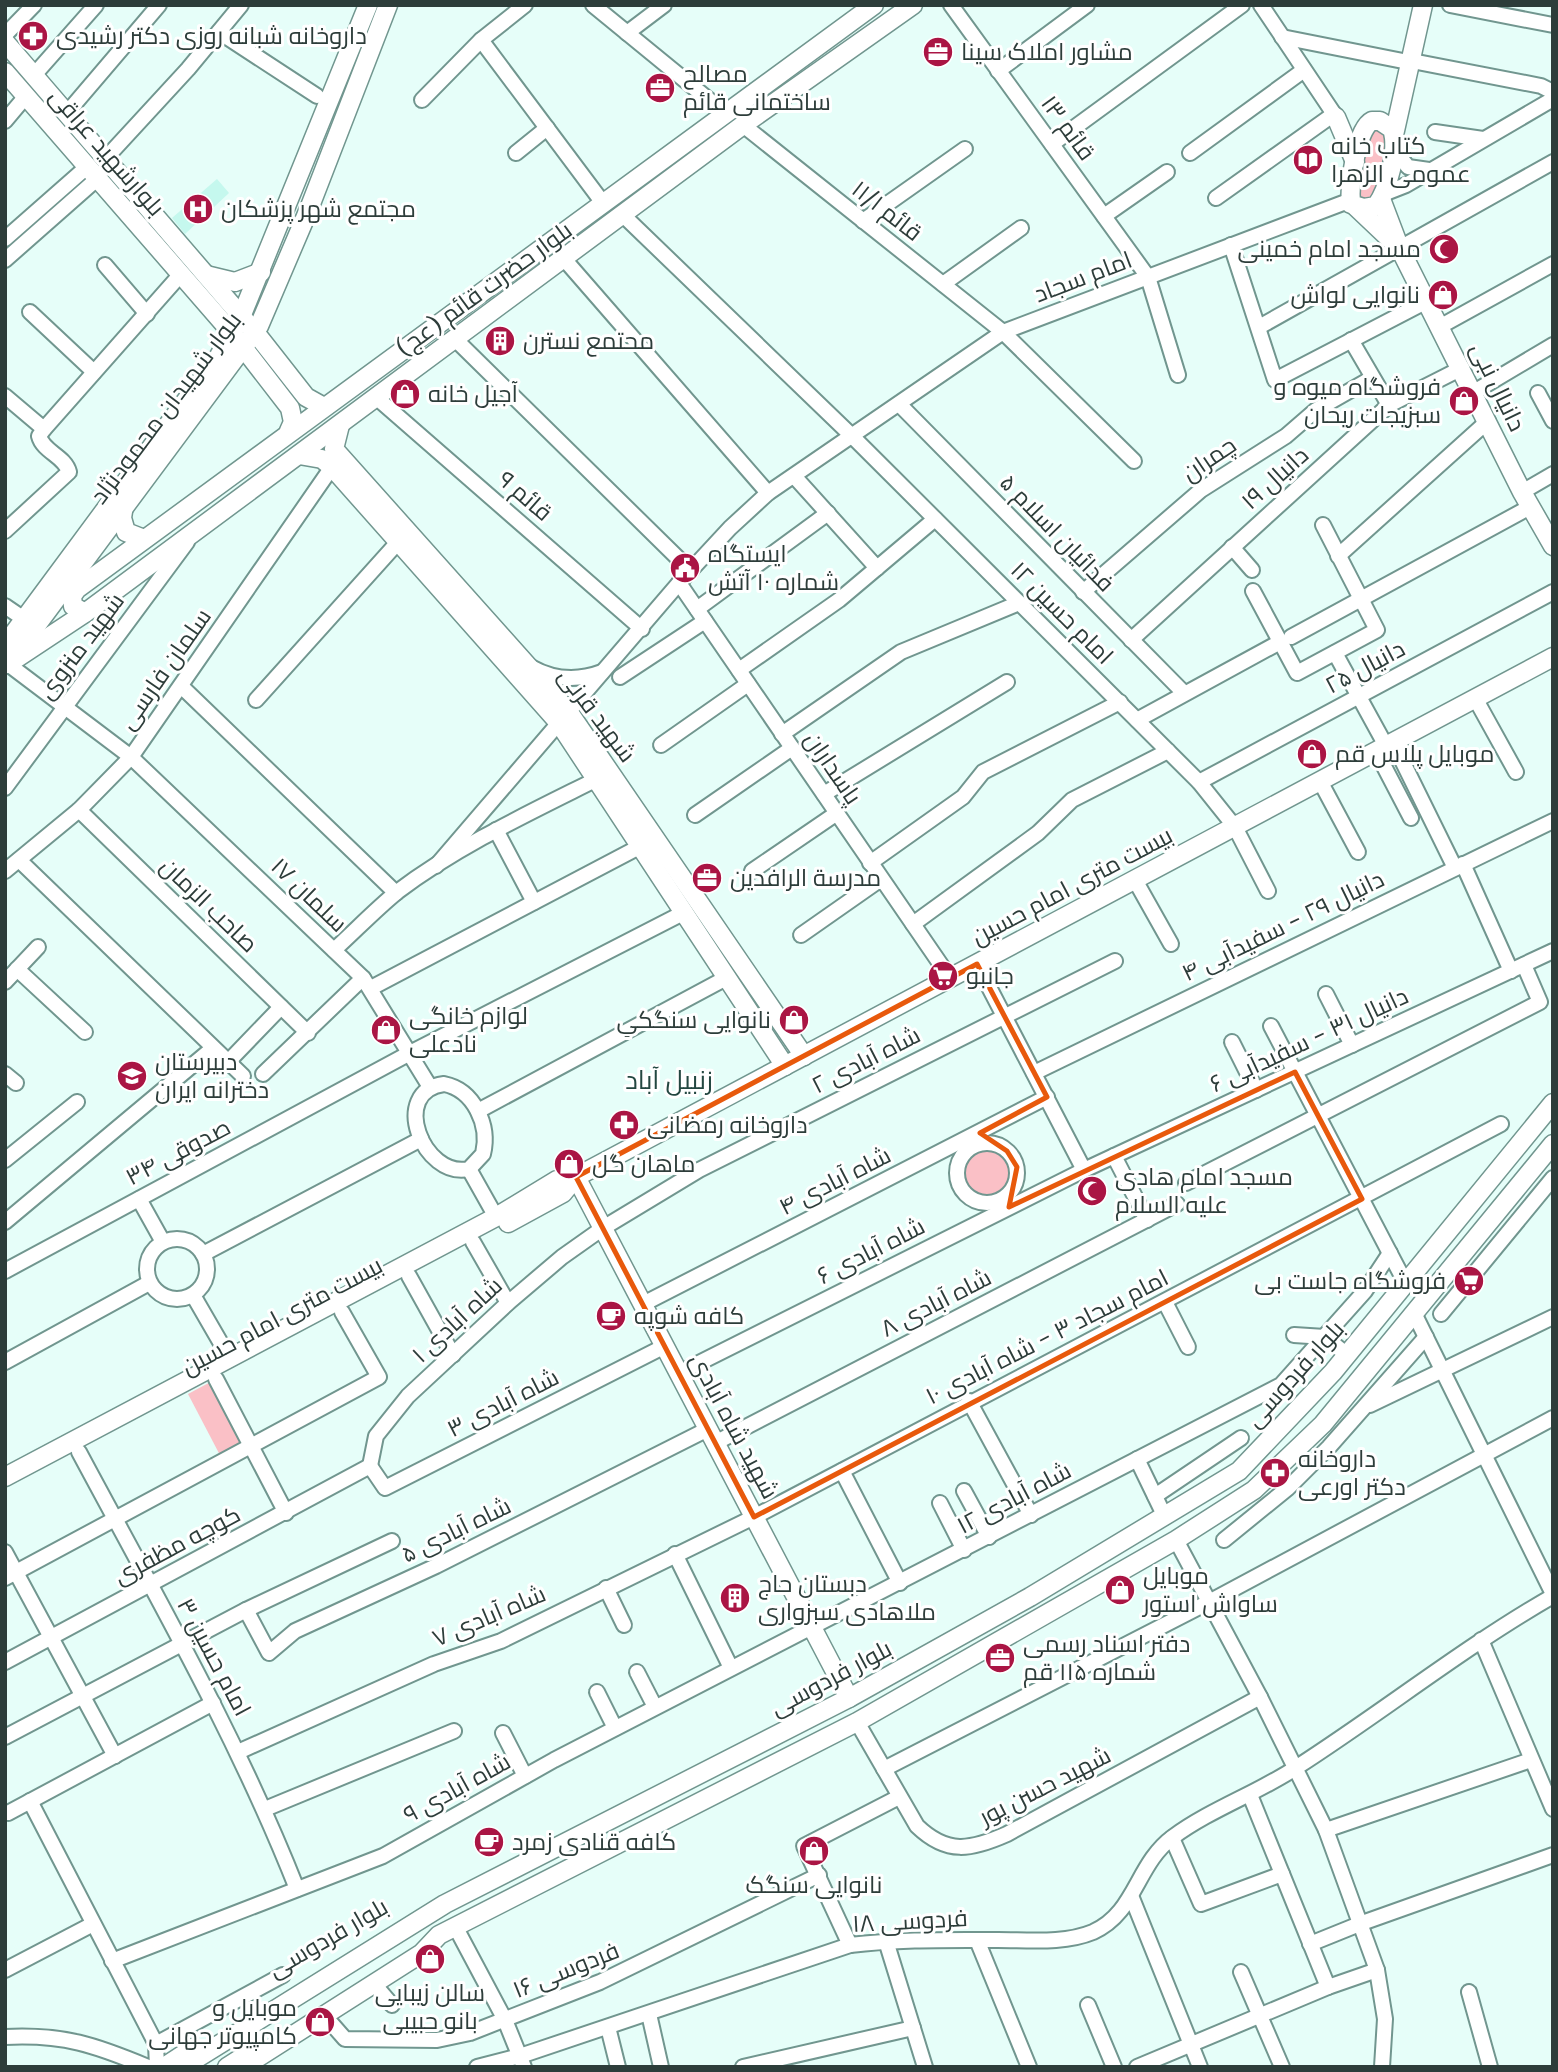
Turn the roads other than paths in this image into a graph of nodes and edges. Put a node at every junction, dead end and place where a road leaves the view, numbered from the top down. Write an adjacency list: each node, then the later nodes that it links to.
1 (34, 5): 22 (street)
2 (96, 5): 30 (street)
3 (159, 5): 36 (street)
4 (241, 5): 20 (street)
5 (368, 5): 71 (main road, بلوار شهیدان محمودنژاد)
6 (388, 5): 82 (main road, بلوار شهیدان محمودنژاد)
7 (525, 5): 24 (street)
8 (593, 5): 21 (street)
9 (664, 5): 21 (street)
10 (874, 5): 37 (main road, بلوار حضرت قائم (عج))
11 (913, 5): 41 (main road, بلوار حضرت قائم (عج))
12 (951, 5): 28 (street, قائم ۱۳)
13 (1087, 5): 28 (street)
14 (1242, 5): 46 (street)
15 (1261, 5): 23 (street)
16 (1414, 5): 26 (main road)
17 (1423, 5): 26 (main road)
18 (1450, 5): 19 (street)
19 (1553, 25)
20 (219, 32): 33 (street); 50 (street)
21 (627, 33): 37 (street)
22 (5, 35)
23 (1282, 37): 26 (street); 27 (street)
24 (481, 40): 35 (street); 42 (street)
25 (5, 42): 30 (main road, بلوارشهید عراقی)
26 (1408, 61): 31 (street); 40 (main road); 45 (main road)
27 (1304, 70): 38 (street); 49 (street)
28 (998, 71): 46 (street, قائم ۱۳)
29 (5, 72): 32 (main road, بلوارشهید عراقی)
30 (35, 74): 36 (main road, بلوارشهید عراقی)
31 (1553, 92)
32 (26, 96): 39 (street); 54 (main road, بلوارشهید عراقی)
33 (317, 96)
34 (1553, 99): 44 (street)
35 (422, 100)
36 (66, 114): 50 (main road, بلوارشهید عراقی)
37 (726, 114): 41 (main road); 58 (main road, بلوار حضرت قائم (عج))
38 (1335, 115): 40 (main road); 51 (main road); 57 (street)
39 (5, 121)
40 (1369, 122): 45 (main road); 51 (main road)
41 (743, 125): 60 (main road, بلوار حضرت قائم (عج)); 62 (street, قائم ۱۱/۱)
42 (547, 128): 48 (street); 58 (street)
43 (1435, 132): 44 (street)
44 (1483, 139): 53 (street)
45 (1394, 142): 53 (street); 56 (main road)
46 (1052, 144): 61 (street, قائم ۱۳)
47 (965, 149): 62 (street)
48 (516, 153)
49 (1190, 153)
50 (106, 158): 73 (main road, بلوارشهید عراقی)
51 (1355, 162): 59 (main road)
52 (1553, 162): 66 (street)
53 (1429, 170): 56 (street)
54 (93, 172): 64 (street); 67 (street); 72 (main road, بلوارشهید عراقی)
55 (1167, 172): 61 (street)
56 (1382, 197): 59 (main road); 66 (main road, دانیال نبی)
57 (1216, 198)
58 (603, 202): 100 (main road, بلوار حضرت قائم (عج))
59 (1354, 204): 65 (street, امام سجاد); 66 (main road, دانیال نبی)
60 (624, 216): 68 (main road, بلوار حضرت قائم (عج)); 107 (street, امام حسین ۱۲)
61 (1104, 216): 74 (street, قائم ۱۳)
62 (863, 221): 75 (street, قائم ۱۱/۱)
63 (1021, 228): 75 (street)
64 (5, 239)
65 (1231, 245): 74 (street, امام سجاد); 81 (street)
66 (1400, 249): 76 (main road, دانیال نبی); 81 (street)
67 (5, 260)
68 (565, 260): 85 (main road, بلوار حضرت قائم (عج)); 113 (street)
69 (1553, 264): 80 (street)
70 (105, 265): 78 (street)
71 (261, 272): 73 (main road); 79 (main road, بلوار شهیدان محمودنژاد)
72 (181, 274): 78 (street); 84 (main road, بلوارشهید عراقی)
73 (205, 275): 79 (main road, بلوارشهید عراقی)
74 (1148, 277): 83 (street, امام سجاد); 91 (street, قائم ۱۳)
75 (943, 284): 83 (street, قائم ۱۱/۱)
76 (1427, 301): 80 (main road, دانیال نبی); 86 (street)
77 (30, 312): 90 (street)
78 (147, 314): 90 (street)
79 (241, 317): 82 (main road, بلوارشهید عراقی); 84 (main road, بلوار شهیدان محمودنژاد)
80 (1441, 326): 89 (main road, دانیال نبی)
81 (1259, 327): 86 (street)
82 (255, 332): 88 (main road, بلوار شهیدان محمودنژاد); 96 (main road, بلوارشهید عراقی)
83 (1003, 332): 98 (street, امام سجاد); 110 (street, قائم ۱۱/۱)
84 (232, 333): 88 (main road, بلوارشهید عراقی); 138 (main road, بلوار شهیدان محمودنژاد)
85 (456, 340): 97 (main road, بلوار حضرت قائم (عج)); 128 (street)
86 (1351, 340): 92 (street)
87 (1553, 345): 93 (street)
88 (243, 348): 101 (main road, بلوارشهید عراقی); 115 (main road, بلوار شهیدان محمودنژاد)
89 (1462, 368): 93 (main road, دانیال نبی); 99 (street, دانیال ۱۹)
90 (94, 372): 105 (street)
91 (1178, 375)
92 (1372, 378): 99 (street); 131 (street, چمران)
93 (1474, 392): 102 (main road, دانیال نبی)
94 (1538, 393): 103 (street)
95 (5, 396): 105 (street)
96 (306, 397): 100 (main road, بلوارشهید عراقی); 101 (main road)
97 (377, 398): 104 (main road, بلوار حضرت قائم (عج)); 139 (street, قائم ۹)
98 (899, 404): 107 (street, امام سجاد); 131 (street, فدائیان اسلام ۵)
99 (1389, 405): 124 (street, دانیال ۱۹)
100 (324, 407): 106 (main road, بلوار حضرت قائم (عج))
101 (290, 408): 106 (main road)
102 (1488, 421): 114 (main road, دانیال نبی); 125 (street)
103 (1553, 421)
104 (340, 425): 108 (main road, بلوار حضرت قائم (عج)); 109 (main road)
105 (44, 429): 119 (street)
106 (289, 431): 121 (main road, بلوار حضرت قائم (عج))
107 (852, 436): 112 (street, امام سجاد); 117 (street, امام حسین ۱۲)
108 (299, 455): 109 (main road); 120 (main road, بلوار حضرت قائم (عج))
109 (329, 458): 122 (main road, شهید قرنی); 145 (main road, شهید قرنی); 152 (street, سلمان فارسی)
110 (1135, 461)
111 (1553, 474): 114 (street)
112 (794, 476): 113 (street, امام سجاد); 116 (street)
113 (768, 493): 128 (street, امام سجاد)
114 (1526, 499): 123 (main road, دانیال نبی); 133 (street)
115 (124, 505): 121 (main road); 146 (main road, بلوار شهیدان محمودنژاد)
116 (828, 513): 126 (street); 137 (street)
117 (935, 519): 126 (street); 134 (street, امام حسین ۱۲)
118 (1323, 525): 125 (street)
119 (5, 531)
120 (194, 532): 136 (main road, بلوار حضرت قائم (عج)); 158 (street, شهید منزوی)
121 (144, 539): 136 (main road, بلوار حضرت قائم (عج))
122 (399, 541): 156 (street); 159 (main road, شهید قرنی)
123 (1553, 546)
124 (1232, 547): 127 (street); 141 (street, دانیال ۱۹)
125 (1338, 556): 133 (street)
126 (877, 568): 147 (street)
127 (1252, 570)
128 (691, 571): 129 (street, امام سجاد)
129 (680, 583): 137 (street, پاسداران); 139 (street, امام سجاد)
130 (1253, 591): 140 (street)
131 (1083, 592): 141 (street, فدائیان اسلام ۵)
132 (1553, 592): 154 (street, دانیال ۲۵)
133 (1361, 600): 140 (street); 143 (street)
134 (1019, 603): 157 (street, امام حسین ۱۲); 161 (street)
135 (5, 606): 138 (street)
136 (85, 613): 146 (main road, بلوار حضرت قائم (عج))
137 (701, 615): 147 (street, پاسداران); 149 (street)
138 (24, 619): 142 (main road, بلوار شهیدان محمودنژاد)
139 (642, 629): 148 (street, امام سجاد)
140 (1285, 639): 143 (street); 153 (street)
141 (1131, 640): 153 (street, فدائیان اسلام ۵)
142 (5, 645)
143 (1335, 653): 154 (street)
144 (1553, 657): 155 (main road, بیست متری امام حسین)
145 (526, 664): 148 (street); 159 (main road, شهید قرنی)
146 (6, 665): 158 (street, سلمان ۱۷)
147 (739, 670): 151 (street, پاسداران)
148 (604, 672): 159 (street, امام سجاد)
149 (620, 677)
150 (1007, 682): 172 (street)
151 (748, 684): 161 (street, پاسداران); 162 (street)
152 (181, 686): 166 (street, سلمان فارسی); 191 (street)
153 (1184, 693): 160 (street)
154 (1360, 696): 163 (street); 170 (street, دانیال ۲۵)
155 (1475, 698): 163 (main road, بیست متری امام حسین); 167 (street)
156 (256, 700)
157 (1119, 702): 160 (street, امام حسین ۱۲); 183 (street)
158 (64, 706): 166 (street, سلمان ۱۷); 171 (street, شهید منزوی)
159 (563, 717): 168 (main road, شهید قرنی); 184 (street, امام سجاد); 218 (main road, شهید قرنی)
160 (1137, 720): 165 (street, امام حسین ۱۲)
161 (782, 734): 164 (street, پاسداران)
162 (661, 745)
163 (1385, 746): 169 (main road, بیست متری امام حسین); 176 (street); 185 (street)
164 (792, 748): 172 (street, پاسداران); 175 (street)
165 (1168, 751): 170 (street, امام حسین ۱۲); 194 (street)
166 (131, 757): 173 (street, سلمان فارسی); 198 (street, سلمان ۱۷)
167 (1516, 772)
168 (597, 779): 179 (street); 180 (main road, شهید قرنی)
169 (1320, 781): 178 (main road, بیست متری امام حسین); 181 (street)
170 (1199, 782): 178 (street, امام حسین ۱۲)
171 (5, 788)
172 (824, 794): 174 (street, پاسداران)
173 (79, 810): 182 (street, سلمان فارسی); 209 (street, صاحب الزمان)
174 (836, 813): 183 (street, پاسداران); 187 (street)
175 (695, 816)
176 (1411, 818)
177 (1553, 821): 185 (street, دانیال ۲۹ - سفیدآبی ۴)
178 (1235, 827): 189 (main road, بیست متری امام حسین); 190 (street, امام حسین ۱۲)
179 (496, 830): 184 (street); 192 (street)
180 (641, 845): 192 (street); 193 (main road, شهید قرنی)
181 (1358, 852)
182 (19, 860): 186 (street, سلمان فارسی); 216 (street)
183 (870, 863): 188 (street, پاسداران)
184 (436, 866): 191 (street)
185 (1459, 866): 202 (street); 222 (street, دانیال ۲۹ - سفیدآبی ۴)
186 (5, 871)
187 (751, 871)
188 (881, 879): 194 (street, پاسداران); 195 (street)
189 (1135, 880): 196 (street); 201 (main road, بیست متری امام حسین)
190 (1268, 891)
191 (396, 893): 198 (street)
192 (534, 902): 207 (street)
193 (685, 912): 204 (main road, شهید قرنی); 217 (street, صدوقی ۳۴)
194 (913, 924): 205 (street, پاسداران)
195 (801, 936)
196 (1171, 944)
197 (38, 947): 203 (street)
198 (334, 950): 207 (street, سلمان ۱۷)
199 (1553, 951): 202 (street, دانیال ۳۱ - سفیدآبی ۶)
200 (1115, 961): 210 (street, شاه آبادی ۲)
201 (977, 964): 205 (main road, بیست متری امام حسین); 210 (street)
202 (1517, 968): 215 (street, دانیال ۳۱ - سفیدآبی ۶); 231 (street)
203 (17, 969): 206 (street); 212 (street)
204 (728, 977): 220 (main road, شهید قرنی); 230 (street)
205 (950, 978): 218 (main road, بیست متری امام حسین)
206 (5, 982)
207 (367, 983): 213 (street); 217 (street, سلمان ۱۷)
208 (1326, 994): 215 (street)
209 (281, 1007): 213 (street, صاحب الزمان); 219 (street)
210 (1003, 1015): 222 (street); 250 (street, شاه آبادی ۲)
211 (1271, 1026): 221 (street)
212 (85, 1032)
213 (307, 1032): 223 (street)
214 (1232, 1042): 226 (street)
215 (1352, 1045): 221 (street, دانیال ۳۱ - سفیدآبی ۶)
216 (213, 1048): 219 (street); 249 (street)
217 (410, 1053): 225 (street, سلمان ۱۷); 243 (street, صدوقی ۳۴)
218 (804, 1056): 220 (main road, بیست متری امام حسین)
219 (229, 1062): 224 (street)
220 (785, 1066): 240 (main road, بیست متری امام حسین)
221 (1295, 1072): 226 (street, دانیال ۳۱ - سفیدآبی ۶); 231 (street)
222 (1034, 1073): 227 (street)
223 (263, 1074)
224 (243, 1076)
225 (430, 1087): 230 (street); 233 (street)
226 (1255, 1090): 236 (street, دانیال ۳۱ - سفیدآبی ۶)
227 (1047, 1097): 234 (street, شاه آبادی ۴); 239 (street)
228 (77, 1102): 237 (street)
229 (1553, 1103): 258 (main road, بلوار فردوسی)
230 (478, 1111): 238 (street)
231 (1318, 1116): 242 (street); 244 (street)
232 (1501, 1124): 244 (street, امام سجاد ۳ - شاه آبادی ۱۰)
233 (421, 1139): 238 (street); 254 (street)
234 (970, 1144): 246 (street); 246 (street); 262 (street, شاه آبادی ۴)
235 (1553, 1144): 264 (main road, بلوار فردوسی)
236 (1114, 1156): 239 (street, دانیال ۳۱ - سفیدآبی ۶); 248 (street)
237 (5, 1160)
238 (469, 1169): 247 (street)
239 (1084, 1170): 246 (street, شاه آبادی ۶)
240 (576, 1177): 247 (main road, بیست متری امام حسین); 250 (main road, شهید شاه آبادی); 252 (main road, بیست متری امام حسین)
241 (1553, 1178): 265 (street)
242 (1186, 1183)
243 (139, 1199): 251 (street); 255 (street, صدوقی ۳۴)
244 (1362, 1199): 253 (street); 260 (street, امام سجاد ۳ - شاه آبادی ۱۰)
245 (1177, 1204): 248 (street, شاه آبادی ۸)
246 (1001, 1206): 277 (street, شاه آبادی ۶)
247 (496, 1217): 274 (main road, بیست متری امام حسین)
248 (1147, 1220): 282 (street, شاه آبادی ۸)
249 (5, 1223)
250 (603, 1228): 261 (street, شاه آبادی ۱); 262 (main road, شهید شاه آبادی)
251 (163, 1242): 254 (street); 257 (street)
252 (473, 1242): 256 (main road, بیست متری امام حسین); 261 (street)
253 (1390, 1253): 258 (street); 268 (street, شاه آبادی ۱۲)
254 (203, 1254): 259 (street)
255 (5, 1271)
256 (409, 1276): 263 (main road, بیست متری امام حسین); 272 (street)
257 (149, 1283): 259 (street); 275 (street)
258 (1406, 1283): 273 (main road, بلوار فردوسی)
259 (193, 1295): 274 (street)
260 (1165, 1302): 271 (street); 279 (street, امام سجاد ۳ - شاه آبادی ۱۰)
261 (508, 1303): 272 (street, شاه آبادی ۱)
262 (643, 1304): 270 (main road, شهید شاه آبادی)
263 (342, 1312): 278 (main road, بیست متری امام حسین); 284 (street)
264 (1414, 1313): 269 (street); 301 (main road, بلوار فردوسی)
265 (1441, 1314)
266 (1553, 1317): 276 (street)
267 (1294, 1335): 268 (street)
268 (1325, 1337): 273 (street); 287 (street, شاه آبادی ۱۲)
269 (1426, 1337): 276 (street); 280 (street)
270 (665, 1346): 277 (main road, شهید شاه آبادی); 288 (street, شاه آبادی ۳)
271 (1188, 1347)
272 (453, 1354): 288 (street, شاه آبادی ۱)
273 (1347, 1355): 299 (main road, بلوار فردوسی)
274 (230, 1359): 278 (main road, بیست متری امام حسین)
275 (5, 1362)
276 (1443, 1372): 280 (street); 286 (street)
277 (679, 1373): 282 (main road, شهید شاه آبادی)
278 (213, 1374): 284 (street); 285 (main road, بیست متری امام حسین); 290 (main road, بیست متری امام حسین)
279 (969, 1401): 289 (street, امام سجاد ۳ - شاه آبادی ۱۰); 296 (street)
280 (1365, 1407): 302 (street)
281 (1553, 1418): 286 (street)
282 (712, 1436): 298 (main road, شهید شاه آبادی); 313 (street, شاه آبادی ۵)
283 (1241, 1438): 293 (street)
284 (249, 1445): 295 (street); 297 (street)
285 (79, 1452): 291 (main road, بیست متری امام حسین); 297 (street, امام حسین ۳)
286 (1484, 1454): 311 (street); 312 (street)
287 (1137, 1459): 293 (street); 296 (street, شاه آبادی ۱۲)
288 (370, 1466): 295 (street, کوچه مظفری)
289 (842, 1471): 298 (street, امام سجاد ۳ - شاه آبادی ۱۰); 308 (street)
290 (5, 1477)
291 (5, 1490)
292 (964, 1491): 300 (street)
293 (1155, 1496): 299 (street)
294 (940, 1503): 304 (street)
295 (286, 1513): 309 (street, کوچه مظفری)
296 (1031, 1516): 300 (street, شاه آبادی ۱۲)
297 (114, 1517): 307 (street); 309 (street, امام حسین ۳)
298 (754, 1517): 306 (street, شاه آبادی ۷); 315 (main road, شهید شاه آبادی)
299 (1165, 1517): 325 (main road, بلوار فردوسی)
300 (989, 1537): 304 (street, شاه آبادی ۱۲)
301 (1176, 1540): 312 (street); 328 (main road, بلوار فردوسی)
302 (1224, 1540)
303 (393, 1541): 313 (street)
304 (964, 1550): 308 (street, شاه آبادی ۱۲)
305 (5, 1552): 307 (street)
306 (675, 1554): 310 (street, شاه آبادی ۷); 320 (street)
307 (11, 1575): 316 (street)
308 (900, 1583): 315 (street, شاه آبادی ۱۲)
309 (150, 1585): 316 (street, کوچه مظفری); 318 (street, امام حسین ۳)
310 (606, 1588): 314 (street); 333 (street, شاه آبادی ۷)
311 (1553, 1595): 317 (street, فردوسی ۱۸)
312 (1209, 1602): 324 (street); 337 (street)
313 (246, 1610): 318 (street)
314 (624, 1625)
315 (812, 1628): 320 (street, شاه آبادی ۹); 325 (main road, شهید شاه آبادی)
316 (52, 1637): 319 (street, کوچه مظفری); 323 (street)
317 (1481, 1640): 335 (street); 336 (street, فردوسی ۱۸)
318 (182, 1644): 323 (street); 326 (street, امام حسین ۳)
319 (5, 1662)
320 (731, 1668): 327 (street, شاه آبادی ۹)
321 (637, 1672): 327 (street)
322 (597, 1692): 329 (street)
323 (83, 1697): 332 (street); 334 (street)
324 (1261, 1697): 336 (street); 340 (street, شهید حسن پور)
325 (849, 1698): 352 (main road, بلوار فردوسی)
326 (213, 1703): 333 (street, امام حسین ۳); 334 (street)
327 (655, 1707): 329 (street, شاه آبادی ۹)
328 (857, 1722): 337 (street, شهید حسن پور); 355 (main road, بلوار فردوسی)
329 (615, 1728): 338 (street, شاه آبادی ۹)
330 (454, 1731): 342 (street)
331 (503, 1733): 338 (street)
332 (5, 1737)
333 (238, 1752): 342 (street, امام حسین ۳)
334 (115, 1756): 341 (street)
335 (1531, 1760): 343 (street); 345 (street)
336 (1297, 1767): 339 (street, فردوسی ۱۸); 345 (street)
337 (884, 1769): 340 (street, شهید حسن پور)
338 (525, 1776): 350 (street, شاه آبادی ۹)
339 (1250, 1795): 346 (street, فردوسی ۱۸); 348 (street)
340 (899, 1797): 349 (street)
341 (30, 1801): 344 (street); 354 (street)
342 (265, 1809): 350 (street, امام حسین ۳)
343 (1553, 1809)
344 (8, 1813)
345 (1326, 1830): 353 (street)
346 (1172, 1838): 348 (street); 351 (street, فردوسی ۱۸)
347 (1553, 1855): 353 (street)
348 (1282, 1874): 358 (street)
349 (819, 1875): 359 (street); 373 (street, فردوسی ۱۶)
350 (297, 1889): 360 (street, شاه آبادی ۹)
351 (1132, 1898): 356 (street, فردوسی ۱۸); 378 (street)
352 (426, 1917): 382 (main road, بلوار فردوسی); 383 (main road)
353 (1362, 1923): 358 (street); 362 (street)
354 (93, 1924): 360 (street); 361 (street)
355 (447, 1930): 365 (main road, بلوار فردوسی); 373 (street); 384 (main road)
356 (977, 1940): 357 (street, فردوسی ۱۸); 391 (street)
357 (886, 1941): 359 (street, فردوسی ۱۸); 375 (street)
358 (1310, 1944): 366 (street)
359 (850, 1945): 370 (street, فردوسی ۱۸)
360 (112, 1961): 377 (street)
361 (5, 1970)
362 (1377, 1970): 366 (street); 396 (street)
363 (1241, 1972): 372 (street)
364 (283, 1975): 377 (street)
365 (373, 1984): 368 (street); 371 (main road, بلوار فردوسی)
366 (1328, 1987): 372 (street)
367 (1469, 1993): 397 (street)
368 (392, 2005)
369 (1088, 2005): 392 (street)
370 (649, 2014): 374 (street, فردوسی ۱۸); 388 (street)
371 (324, 2015): 373 (street, فردوسی ۱۶); 385 (main road, بلوار فردوسی)
372 (1260, 2015): 378 (street); 395 (street)
373 (505, 2020): 379 (street)
374 (608, 2027): 379 (street, فردوسی ۱۸); 387 (street)
375 (913, 2028): 389 (street); 390 (street)
376 (5, 2037): 380 (street)
377 (156, 2044): 381 (street)
378 (1191, 2044): 393 (street); 394 (street)
379 (522, 2062): 386 (street, فردوسی ۱۸)
380 (148, 2067)
381 (158, 2067)
382 (164, 2067)
383 (183, 2067)
384 (227, 2067)
385 (243, 2067)
386 (478, 2067)
387 (618, 2067)
388 (661, 2067)
389 (743, 2067)
390 (925, 2067)
391 (1029, 2067)
392 (1114, 2067)
393 (1137, 2067)
394 (1200, 2067)
395 (1282, 2067)
396 (1382, 2067)
397 (1490, 2067)

